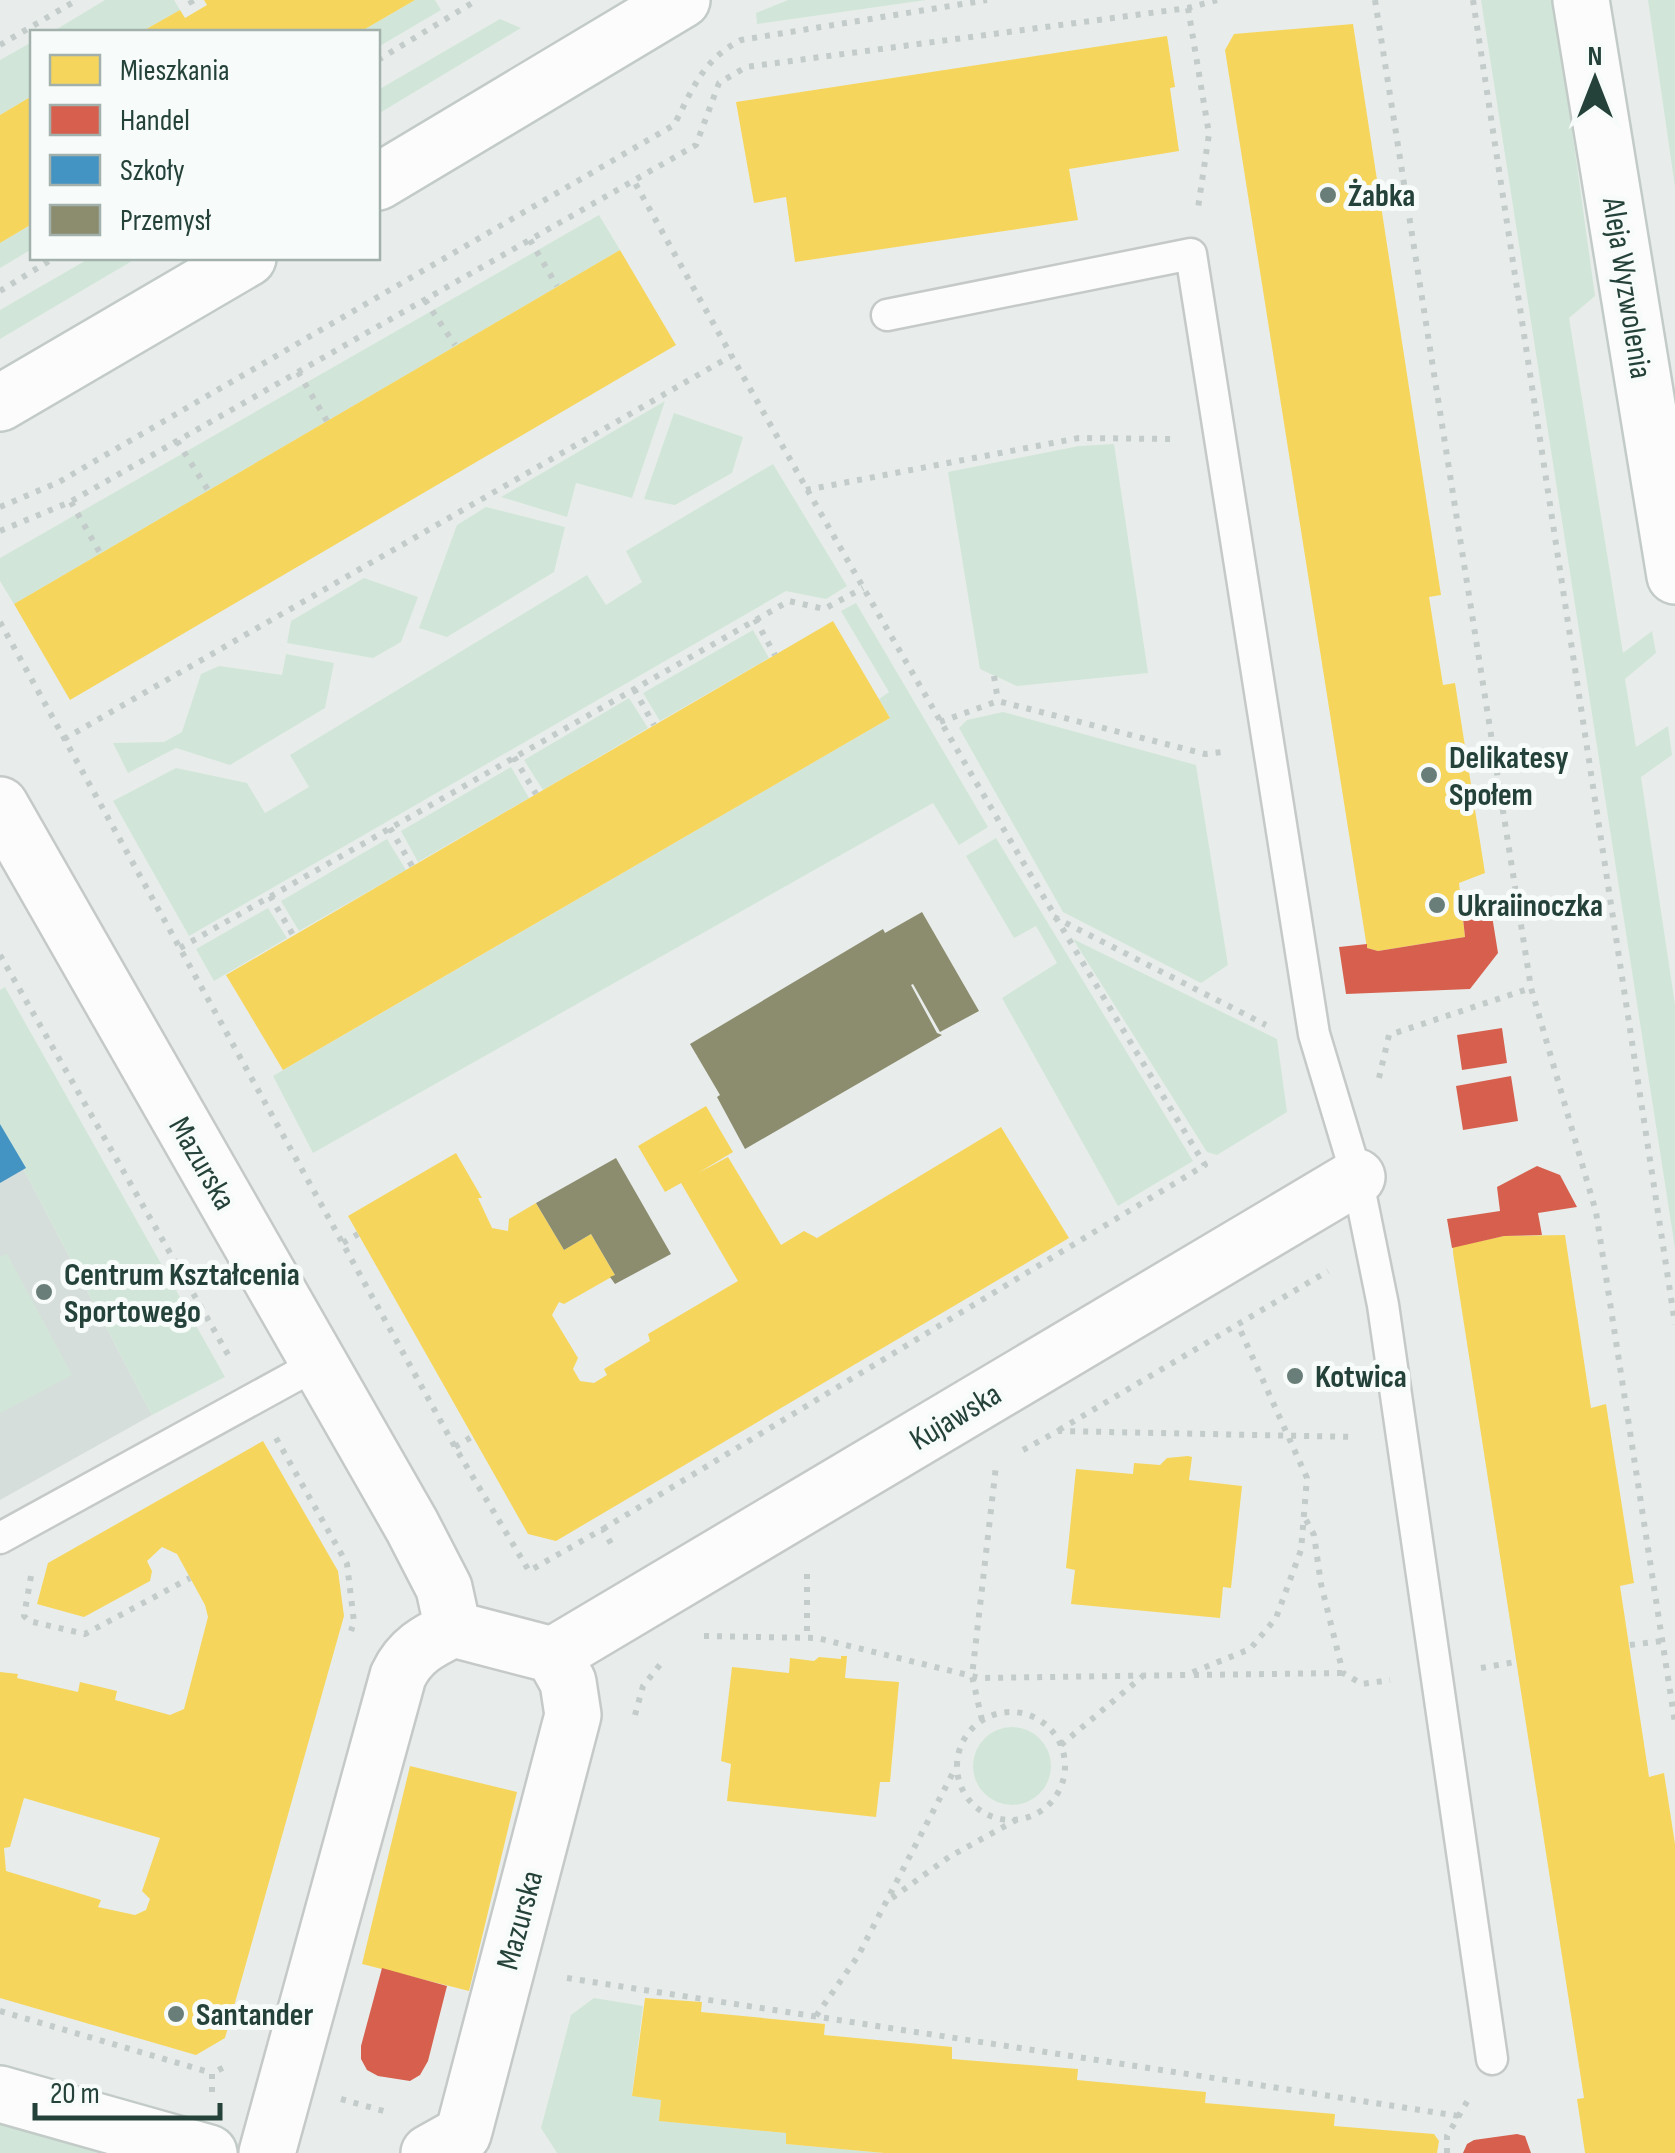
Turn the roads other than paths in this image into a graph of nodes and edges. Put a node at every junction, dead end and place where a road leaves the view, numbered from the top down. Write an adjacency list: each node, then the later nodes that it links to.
1 (682, 0): 4 (street)
2 (710, 0): 4 (street)
3 (1581, 0): 9 (street, Aleja Wyzwolenia)
4 (608, 47): 5 (street)
5 (380, 181)
6 (245, 260): 8 (street)
7 (887, 314): 11 (lane)
8 (0, 403)
9 (1675, 576)
10 (0, 805): 12 (street, Mazurska)
11 (1357, 1177): 15 (street, Kujawska); 16 (lane)
12 (317, 1364): 13 (lane); 14 (street, Mazurska)
13 (0, 1538)
14 (454, 1629): 15 (street); 19 (street)
15 (553, 1655): 20 (street, Mazurska)
16 (1492, 2059)
17 (0, 2094): 18 (street)
18 (209, 2153)
19 (267, 2153)
20 (429, 2153)

